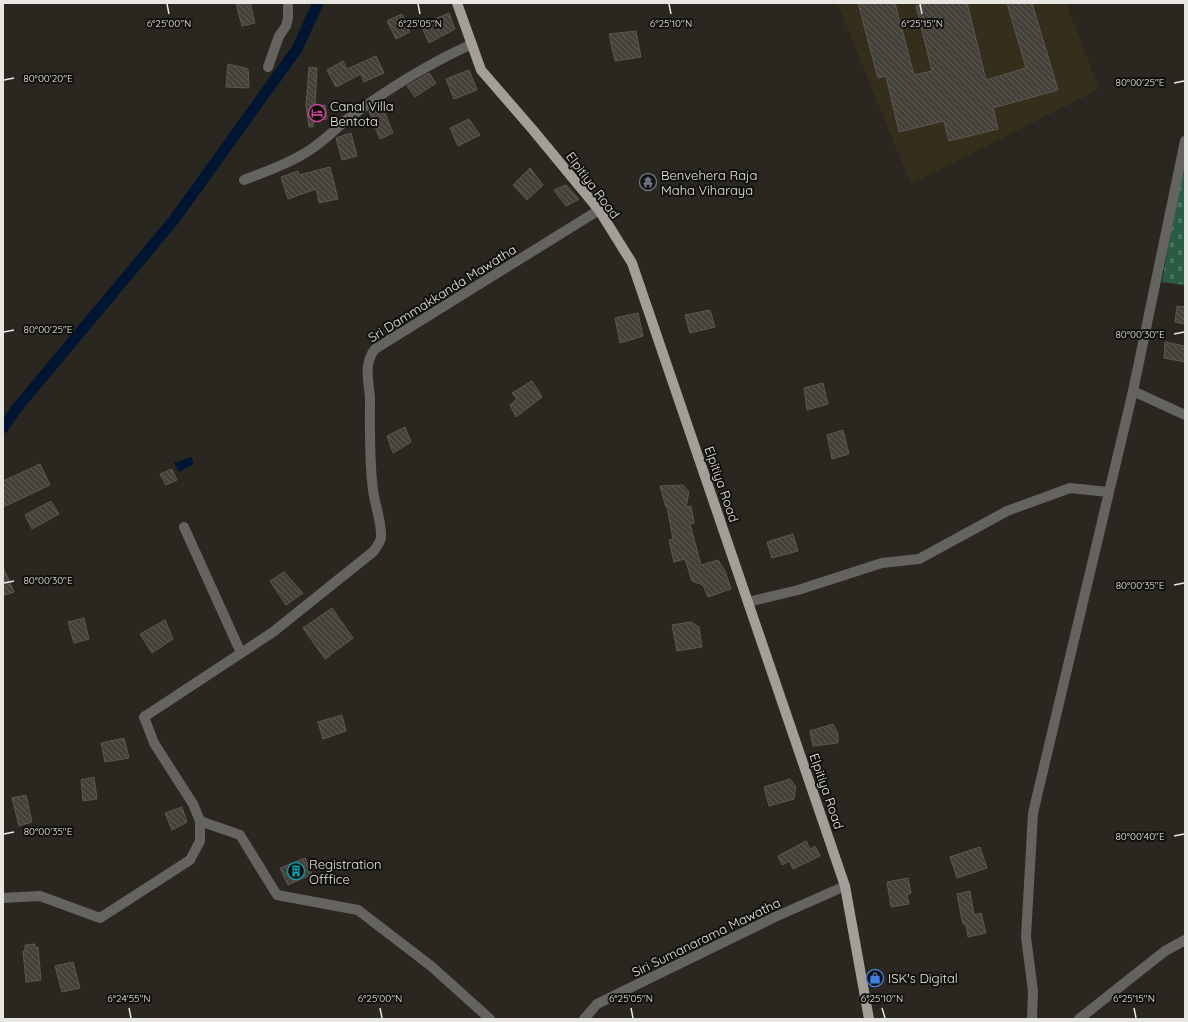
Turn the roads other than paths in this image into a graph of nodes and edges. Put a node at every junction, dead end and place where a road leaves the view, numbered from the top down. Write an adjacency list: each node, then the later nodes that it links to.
1 (288, 3): 4 (street)
2 (458, 3): 3 (main road, Elpitiya Road)
3 (472, 44): 6 (street); 7 (main road, Elpitiya Road)
4 (268, 67)
5 (1185, 141): 8 (street)
6 (244, 180)
7 (599, 210): 12 (main road, Elpitiya Road); 13 (street, Sri Dammakkanda Mawatha)
8 (1133, 391): 9 (street); 10 (street)
9 (1185, 415)
10 (1108, 492): 12 (street); 21 (street)
11 (184, 527): 13 (street)
12 (748, 602): 15 (main road, Elpitiya Road)
13 (241, 653): 14 (street, Sri Dammakkanda Mawatha)
14 (200, 821): 16 (street, Sri Dammakkanda Mawatha); 18 (street)
15 (844, 886): 19 (street, Siri Sumanarama Mawatha); 20 (main road, Elpitiya Road)
16 (3, 898)
17 (1185, 940): 22 (street)
18 (490, 1019)
19 (584, 1019)
20 (869, 1019)
21 (1032, 1019)
22 (1079, 1019)

